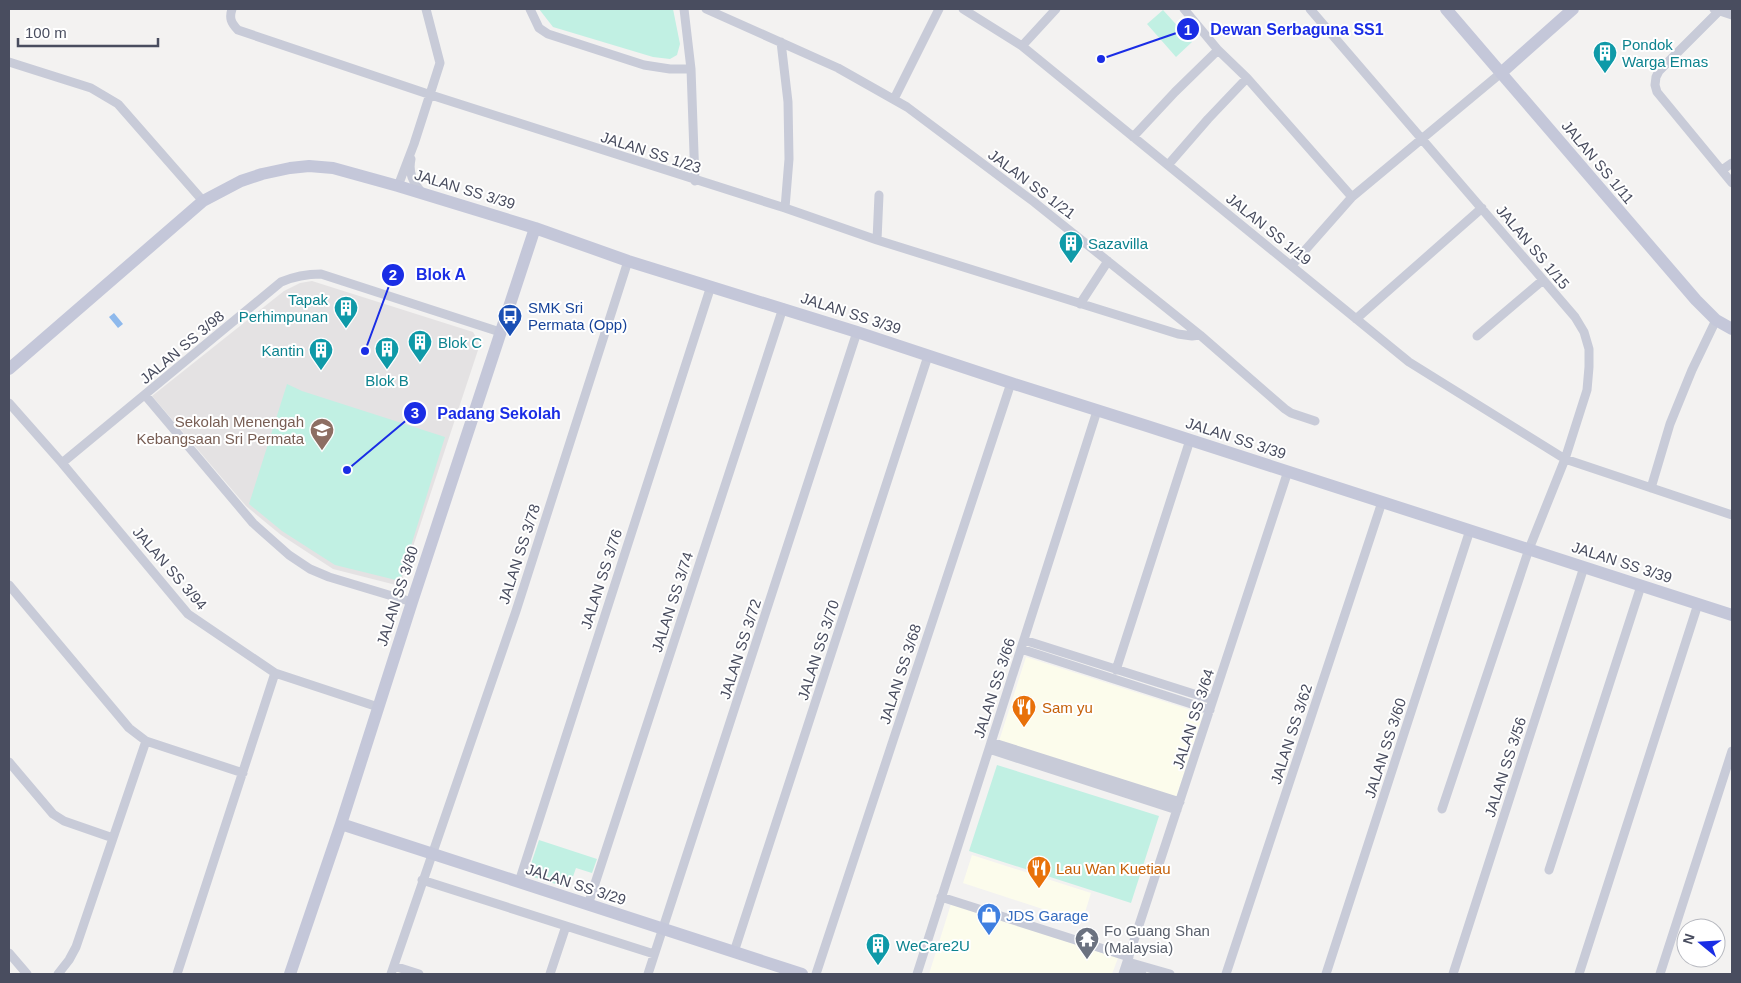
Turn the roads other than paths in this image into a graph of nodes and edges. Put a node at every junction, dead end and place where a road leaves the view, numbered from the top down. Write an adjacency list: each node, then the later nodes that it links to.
1 (232, 9): 22 (street, JALAN SS 1/23)
2 (426, 9): 22 (street)
3 (530, 9): 19 (street)
4 (684, 9): 19 (street)
5 (706, 9): 15 (street, JALAN SS 1/21)
6 (938, 9): 23 (street)
7 (963, 9): 16 (street, JALAN SS 1/19)
8 (1056, 9): 16 (street)
9 (1184, 9): 17 (street)
10 (1310, 9): 25 (street, JALAN SS 1/15)
11 (1446, 9): 20 (street, JALAN SS 1/11)
12 (1573, 9): 20 (street)
13 (1716, 10): 14 (street); 29 (street)
14 (1732, 15)
15 (781, 42): 23 (street, JALAN SS 1/21); 37 (street)
16 (1022, 46): 24 (street, JALAN SS 1/19)
17 (1218, 50): 21 (street); 24 (street)
18 (9, 62): 36 (street)
19 (691, 69): 30 (street)
20 (1501, 73): 25 (street); 49 (street, JALAN SS 1/11)
21 (1247, 78): 28 (street); 35 (street)
22 (430, 95): 26 (street); 30 (street, JALAN SS 1/23)
23 (894, 99): 42 (street, JALAN SS 1/21)
24 (1133, 137): 28 (street, JALAN SS 1/19)
25 (1421, 139): 35 (street); 38 (street, JALAN SS 1/15)
26 (414, 144): 32 (street); 33 (street)
27 (1732, 163): 29 (street)
28 (1168, 165): 43 (street, JALAN SS 1/19)
29 (1722, 170): 31 (street)
30 (695, 181): 37 (street, JALAN SS 1/23)
31 (1732, 183)
32 (398, 186): 33 (street, JALAN SS 3/39); 36 (street, JALAN SS 3/39)
33 (422, 193): 39 (street, JALAN SS 3/39)
34 (879, 195): 40 (street)
35 (1352, 197): 43 (street)
36 (203, 201): 56 (street, JALAN SS 3/39)
37 (785, 208): 40 (street, JALAN SS 1/23)
38 (1482, 208): 44 (street, JALAN SS 1/15); 48 (street)
39 (535, 228): 41 (street, JALAN SS 3/39); 51 (street, JALAN SS 3/80)
40 (877, 240): 46 (street, JALAN SS 1/23)
41 (628, 261): 45 (street, JALAN SS 3/39); 92 (street, JALAN SS 3/78)
42 (1108, 261): 46 (street); 53 (street, JALAN SS 1/21)
43 (1292, 265): 48 (street, JALAN SS 1/19)
44 (1544, 280): 54 (street); 63 (street, JALAN SS 1/15)
45 (711, 286): 47 (street, JALAN SS 3/39); 95 (street, JALAN SS 3/76)
46 (1080, 304): 53 (street, JALAN SS 1/23)
47 (783, 308): 52 (street, JALAN SS 3/39); 97 (street, JALAN SS 3/74)
48 (1356, 319): 63 (street, JALAN SS 1/19)
49 (1716, 320): 50 (street, JALAN SS 1/11); 66 (street)
50 (1732, 329)
51 (500, 332): 58 (street, JALAN SS 3/98); 74 (street, JALAN SS 3/80)
52 (857, 332): 55 (street, JALAN SS 3/39); 99 (street, JALAN SS 3/72)
53 (1200, 335): 61 (street, JALAN SS 1/21)
54 (1477, 336)
55 (928, 356): 57 (street, JALAN SS 3/39); 100 (street, JALAN SS 3/70)
56 (9, 369)
57 (1011, 383): 60 (street, JALAN SS 3/39); 113 (street, JALAN SS 3/68)
58 (145, 395): 64 (street, JALAN SS 3/98); 74 (street)
59 (9, 403): 64 (street, JALAN SS 3/94)
60 (1098, 410): 62 (street, JALAN SS 3/39); 77 (street, JALAN SS 3/66)
61 (1315, 421)
62 (1190, 440): 65 (street, JALAN SS 3/39); 78 (street)
63 (1565, 459): 66 (street, JALAN SS 1/19); 70 (street, JALAN SS 1/15)
64 (62, 463): 79 (street, JALAN SS 3/94)
65 (1288, 472): 67 (street, JALAN SS 3/39); 80 (street, JALAN SS 3/64)
66 (1650, 488): 68 (street, JALAN SS 1/19)
67 (1382, 502): 69 (street, JALAN SS 3/39); 117 (street, JALAN SS 3/62)
68 (1732, 515)
69 (1470, 530): 70 (street, JALAN SS 3/39); 118 (street, JALAN SS 3/60)
70 (1529, 549): 71 (street, JALAN SS 3/39); 89 (street, JALAN SS 1/15)
71 (1584, 567): 73 (street, JALAN SS 3/39); 119 (street, JALAN SS 3/56)
72 (9, 585): 83 (street)
73 (1641, 586): 75 (street, JALAN SS 3/39); 93 (street)
74 (412, 602): 81 (street, JALAN SS 3/80)
75 (1698, 604): 76 (street, JALAN SS 3/39); 120 (street)
76 (1732, 615)
77 (1022, 644): 78 (street); 82 (street); 84 (street, JALAN SS 3/66)
78 (1116, 670): 80 (street)
79 (274, 673): 81 (street, JALAN SS 3/94); 87 (street)
80 (1213, 700): 82 (street, JALAN SS 3/64)
81 (378, 707): 90 (street, JALAN SS 3/80)
82 (1210, 710): 88 (street, JALAN SS 3/64)
83 (146, 741): 87 (street); 91 (street)
84 (990, 745): 88 (street); 96 (street, JALAN SS 3/66)
85 (1732, 751): 121 (street)
86 (9, 762): 91 (street)
87 (243, 773): 107 (street)
88 (1179, 806): 103 (street, JALAN SS 3/64)
89 (1442, 809)
90 (341, 824): 92 (street, JALAN SS 3/29); 108 (street, JALAN SS 3/80)
91 (113, 838): 106 (street)
92 (432, 853): 94 (street, JALAN SS 3/78); 95 (street, JALAN SS 3/29)
93 (1549, 870)
94 (422, 880): 98 (street); 104 (street, JALAN SS 3/78)
95 (519, 882): 97 (street, JALAN SS 3/29)
96 (942, 897): 103 (street); 114 (street, JALAN SS 3/66)
97 (588, 905): 99 (street, JALAN SS 3/29)
98 (566, 926): 102 (street); 110 (street)
99 (663, 929): 100 (street, JALAN SS 3/29); 102 (street, JALAN SS 3/72)
100 (734, 952): 112 (street, JALAN SS 3/29)
101 (9, 953): 105 (street)
102 (654, 954): 111 (street, JALAN SS 3/72)
103 (1126, 965): 115 (street); 116 (street)
104 (392, 970): 109 (street)
105 (27, 974)
106 (58, 974)
107 (177, 974)
108 (290, 974)
109 (419, 974)
110 (550, 974)
111 (648, 974)
112 (802, 974)
113 (816, 974)
114 (916, 974)
115 (1142, 974)
116 (1170, 974)
117 (1226, 974)
118 (1326, 974)
119 (1453, 974)
120 (1579, 974)
121 (1660, 974)

